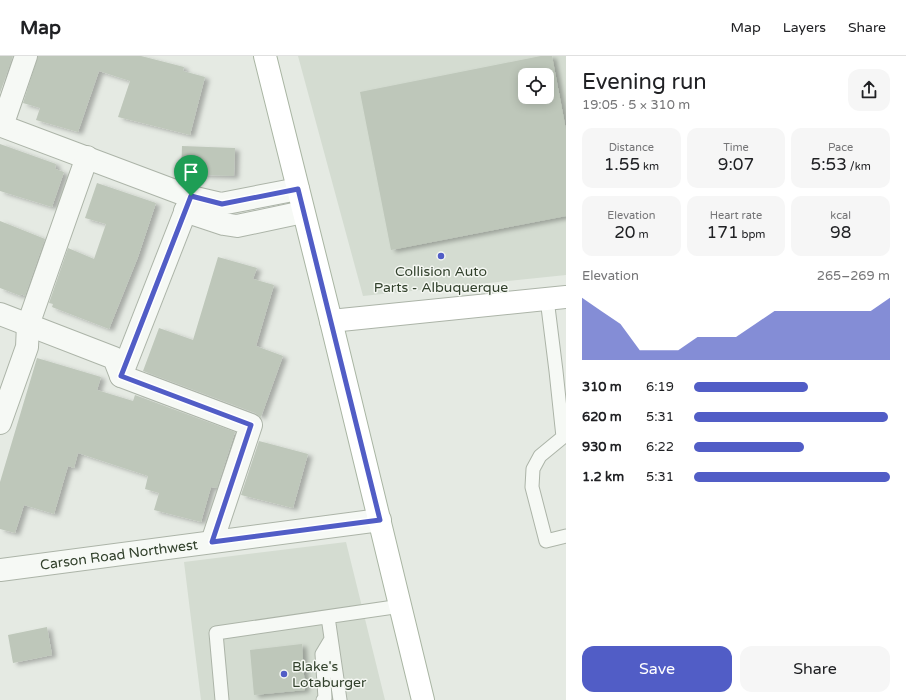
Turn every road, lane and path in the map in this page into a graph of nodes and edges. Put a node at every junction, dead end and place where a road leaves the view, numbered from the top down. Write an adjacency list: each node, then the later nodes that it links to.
1 (26, 56): 3 (street)
2 (265, 56): 5 (main road)
3 (1, 126): 4 (street)
4 (87, 157): 6 (street); 11 (street)
5 (298, 189): 6 (street); 7 (main road)
6 (188, 204): 7 (street); 12 (street)
7 (303, 212): 10 (main road)
8 (556, 298): 10 (main road); 15 (lane)
9 (0, 314): 11 (street)
10 (331, 321): 14 (main road)
11 (28, 325): 12 (street); 13 (street)
12 (121, 376): 16 (street)
13 (0, 422)
14 (380, 520): 16 (street, Carson Road Northwest); 18 (main road)
15 (566, 536)
16 (212, 542): 17 (street, Carson Road Northwest)
17 (0, 570)
18 (401, 606): 19 (lane); 24 (main road)
19 (328, 617): 20 (lane); 21 (lane)
20 (331, 639): 22 (lane); 23 (lane)
21 (222, 700)
22 (323, 700)
23 (340, 700)
24 (423, 700)

